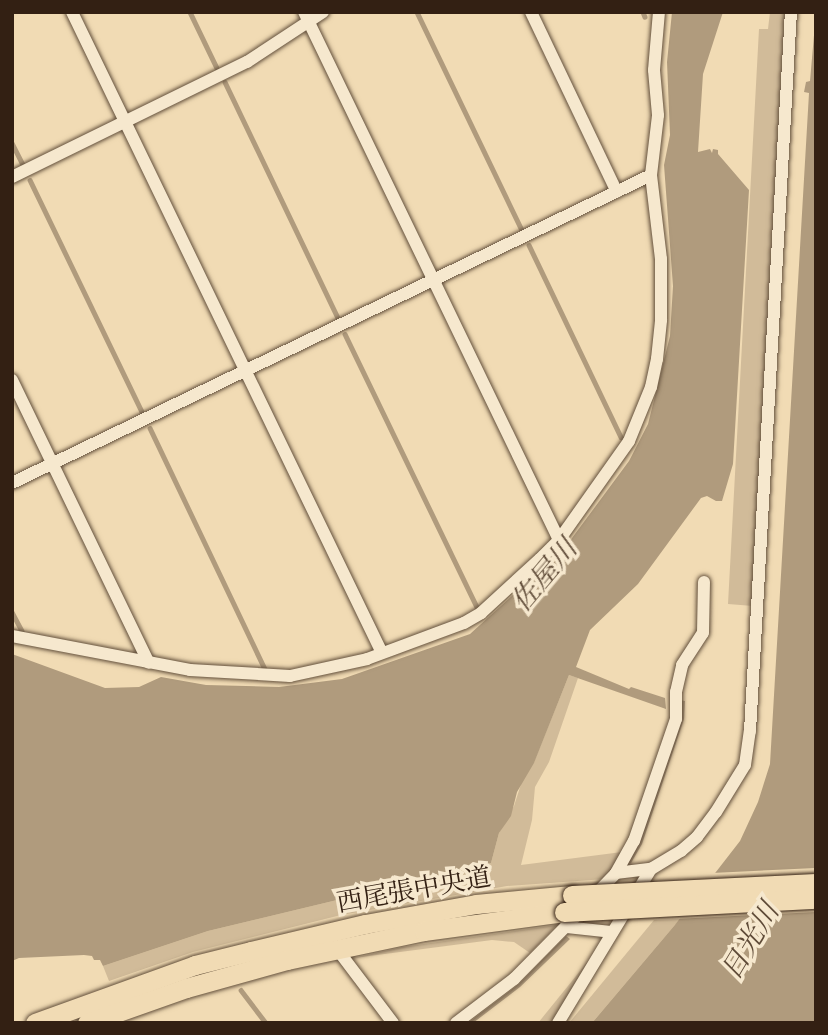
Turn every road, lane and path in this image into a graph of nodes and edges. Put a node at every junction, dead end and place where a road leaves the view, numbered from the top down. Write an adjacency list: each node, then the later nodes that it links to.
1 (72, 12): 7 (street)
2 (323, 12): 6 (street)
3 (531, 12): 10 (street)
4 (659, 12): 8 (street)
5 (791, 12): 21 (street)
6 (307, 17): 7 (street); 11 (street)
7 (125, 122): 9 (street); 12 (street)
8 (651, 175): 10 (street); 16 (street)
9 (12, 177)
10 (618, 192): 11 (street)
11 (433, 280): 12 (street); 16 (street)
12 (245, 372): 14 (street); 19 (street)
13 (12, 380): 14 (street)
14 (53, 464): 15 (street); 20 (street)
15 (12, 483)
16 (559, 540): 19 (street)
17 (704, 582): 22 (street)
18 (12, 636): 20 (street)
19 (381, 651): 20 (street)
20 (149, 663)
21 (652, 869): 22 (street); 26 (street)
22 (616, 873): 25 (street)
23 (816, 883): 25 (main road, 西尾張中央道, bridge)
24 (816, 898): 25 (main road, 西尾張中央道, bridge)
25 (567, 911): 26 (street); 27 (main road, 西尾張中央道); 29 (main road, 西尾張中央道); 32 (street)
26 (612, 932): 33 (street)
27 (337, 948): 28 (main road, 西尾張中央道); 31 (street)
28 (129, 1016): 30 (main road, 西尾張中央道)
29 (35, 1023)
30 (87, 1023)
31 (393, 1023)
32 (456, 1023)
33 (558, 1023)

